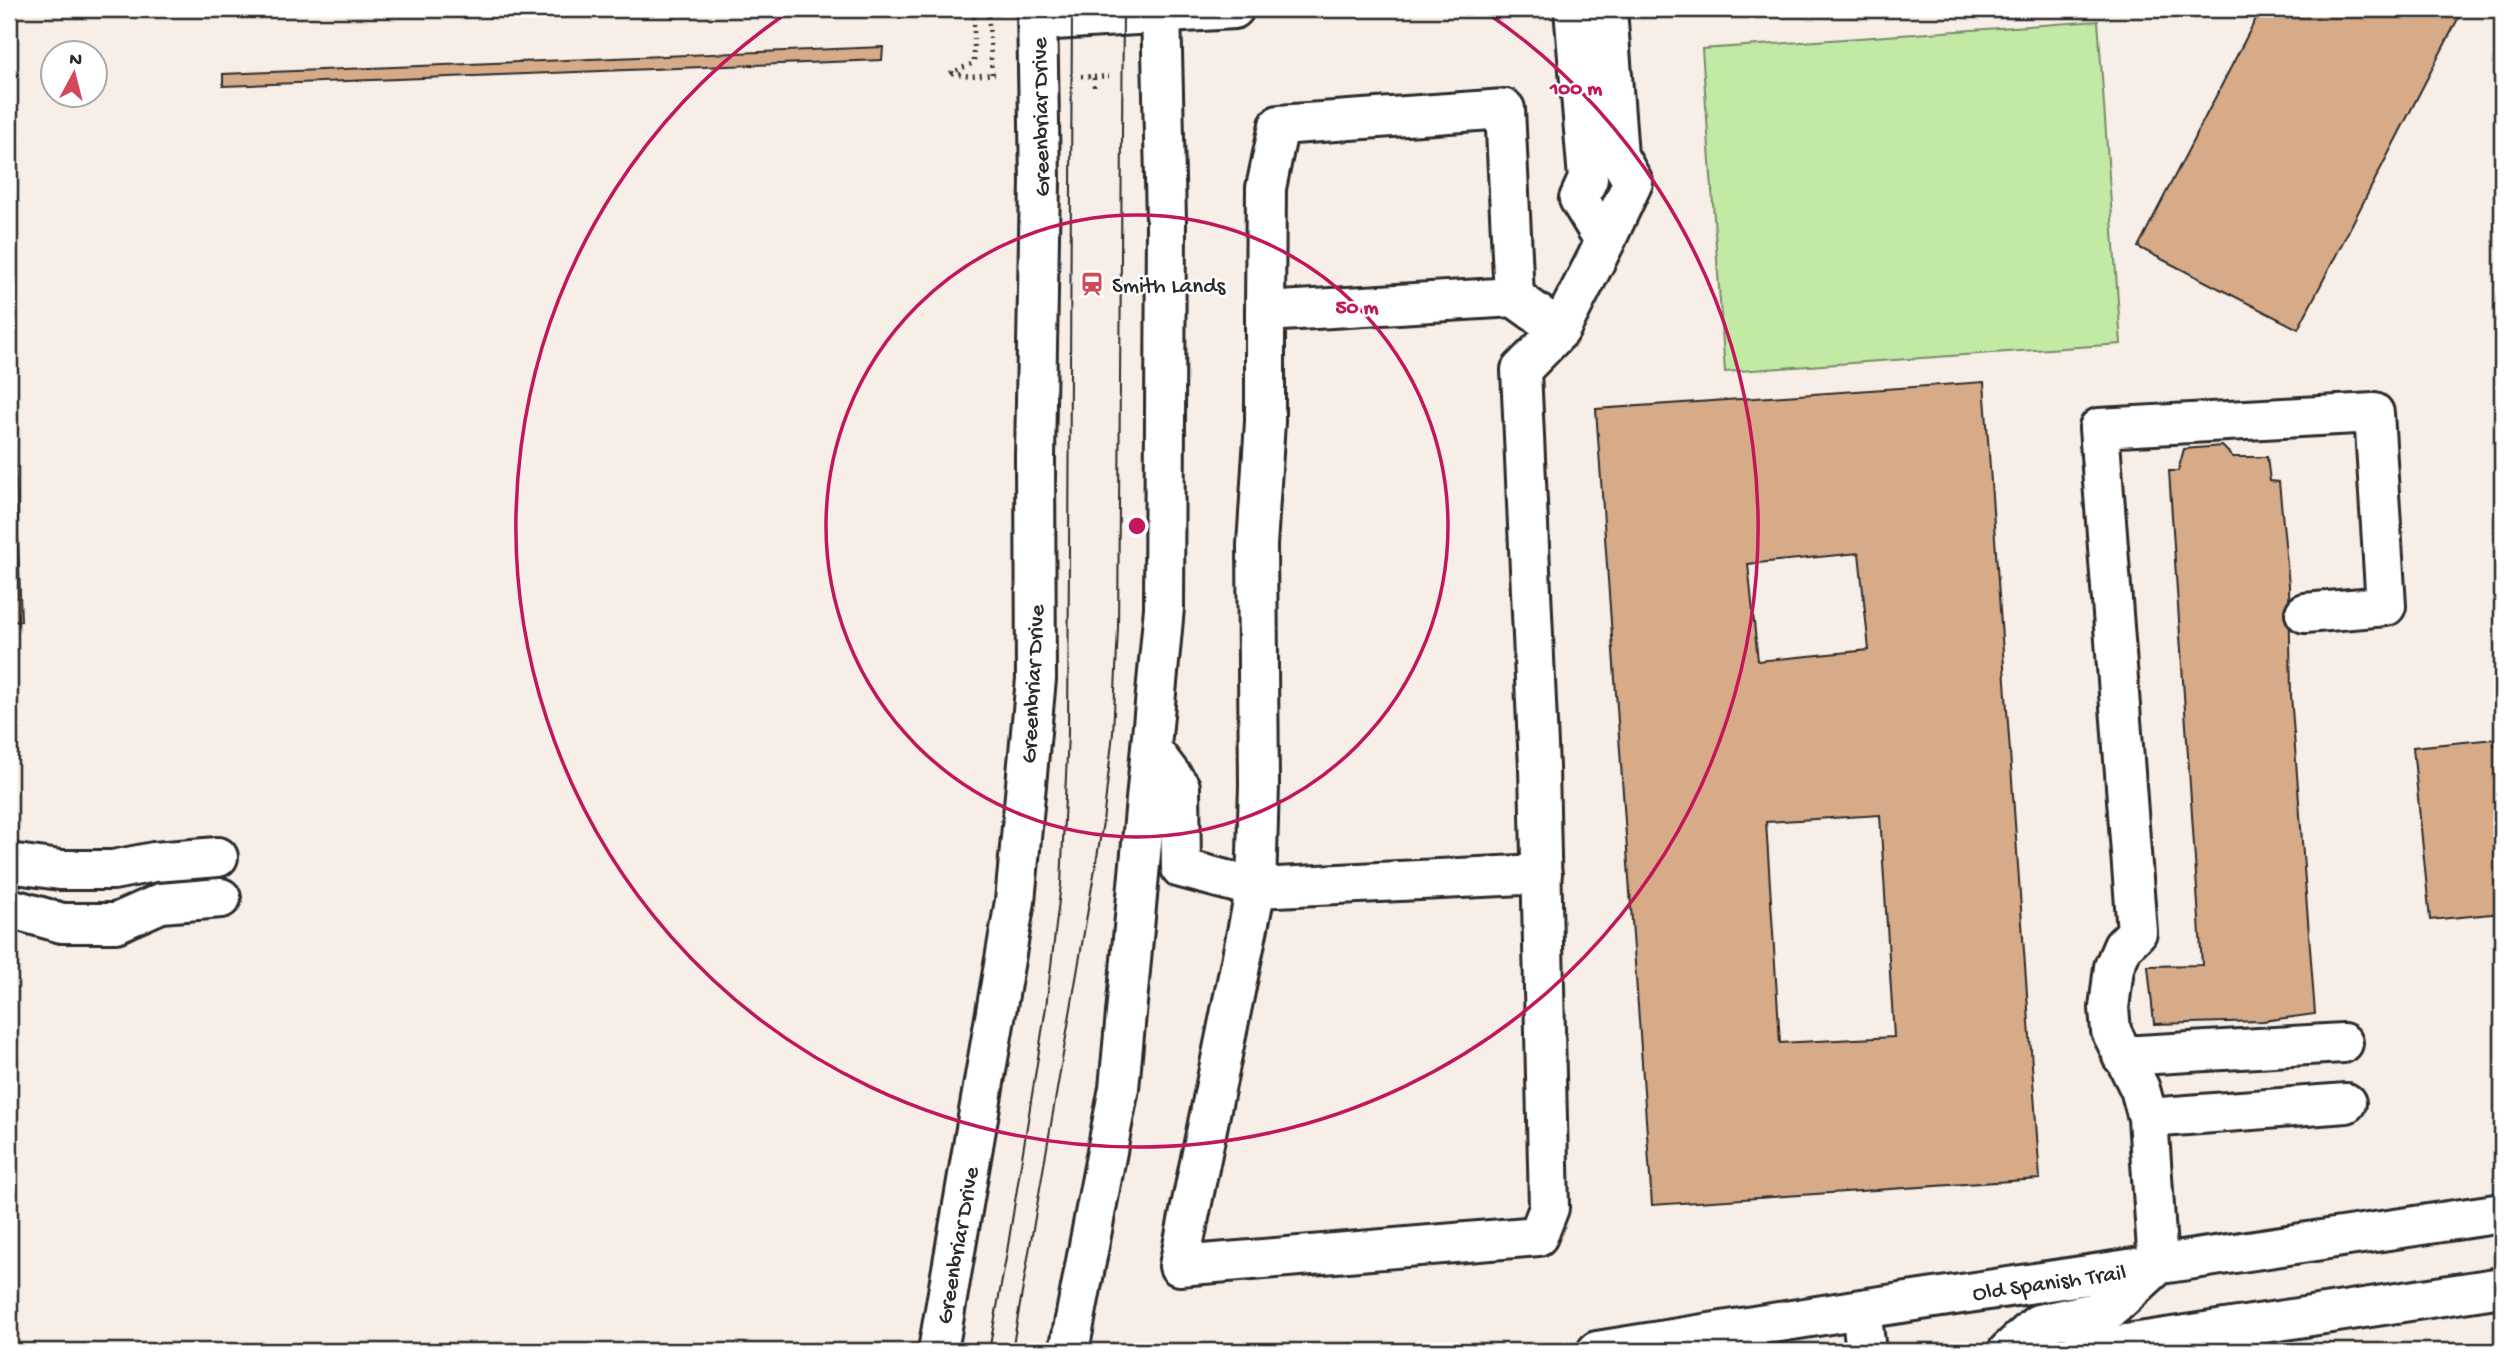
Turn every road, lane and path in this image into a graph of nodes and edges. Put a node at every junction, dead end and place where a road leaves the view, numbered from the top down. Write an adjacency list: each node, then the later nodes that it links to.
1 (974, 9): 2 (path)
2 (988, 9)
3 (1234, 9): 4 (main road)
4 (1161, 11): 5 (main road); 16 (main road)
5 (1037, 15): 31 (main road, Greenbriar Drive)
6 (1591, 22): 11 (main road); 11 (main road)
7 (1081, 76): 9 (path)
8 (1109, 76): 9 (path)
9 (1094, 77): 10 (path)
10 (1094, 91)
11 (1605, 242): 14 (main road)
12 (1514, 297): 13 (main road); 13 (main road); 14 (main road)
13 (1265, 312): 20 (main road)
14 (1560, 330): 19 (main road)
15 (2305, 612): 24 (main road)
16 (1151, 749): 20 (main road); 32 (main road)
17 (218, 857): 18 (main road)
18 (10, 862)
19 (1542, 874): 20 (main road); 20 (main road)
20 (1256, 888)
21 (221, 898): 22 (main road)
22 (11, 909)
23 (2343, 1043): 24 (main road)
24 (2122, 1056): 26 (main road)
25 (2346, 1103): 26 (main road)
26 (2148, 1118): 28 (main road)
27 (2502, 1213): 28 (main road, Old Spanish Trail)
28 (2158, 1265): 30 (main road, Old Spanish Trail); 35 (main road)
29 (2502, 1287): 36 (main road)
30 (1861, 1309): 33 (main road, Old Spanish Trail); 34 (main road)
31 (937, 1351)
32 (1069, 1351)
33 (1597, 1351)
34 (1866, 1351)
35 (2008, 1351)
36 (2084, 1351)

